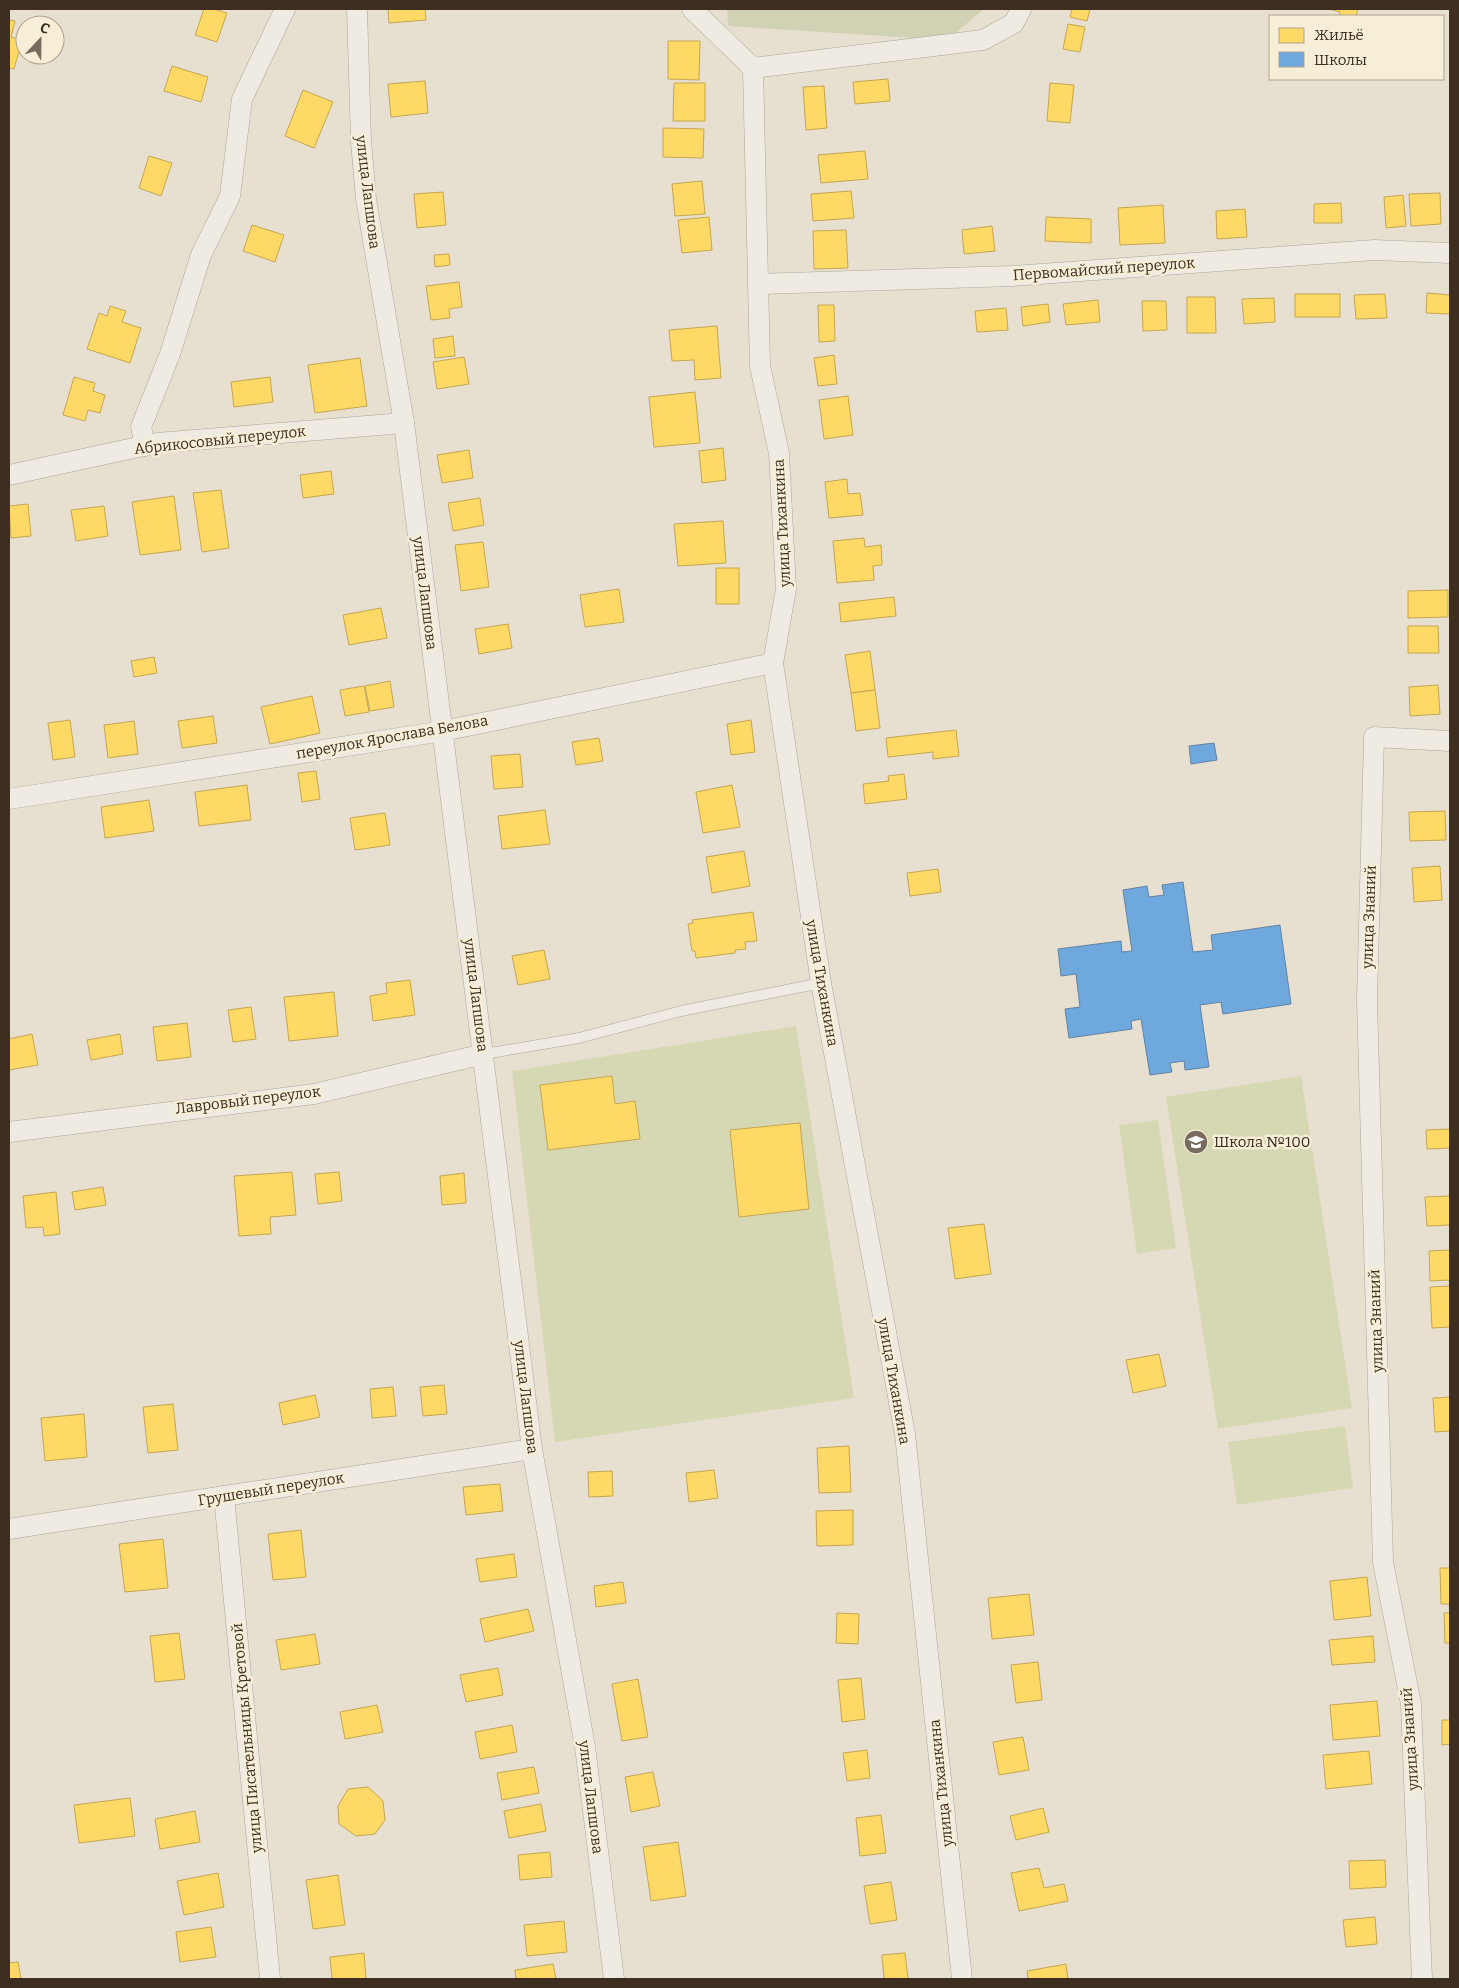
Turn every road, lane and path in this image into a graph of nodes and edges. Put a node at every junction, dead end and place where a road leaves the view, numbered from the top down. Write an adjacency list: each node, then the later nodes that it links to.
1 (285, 9): 9 (street)
2 (357, 9): 8 (street, улица Лапшова)
3 (692, 9): 5 (street)
4 (1021, 9): 5 (street)
5 (753, 68): 7 (street, улица Тиханкина)
6 (1450, 253): 7 (street, Первомайский переулок)
7 (758, 284): 11 (street, улица Тиханкина)
8 (404, 423): 9 (street, Абрикосовый переулок); 12 (street, улица Лапшова)
9 (145, 446): 10 (street, Абрикосовый переулок)
10 (9, 475)
11 (773, 663): 12 (street, переулок Ярослава Белова); 15 (street, улица Тиханкина)
12 (443, 731): 14 (street, переулок Ярослава Белова); 16 (street, улица Лапшова)
13 (1450, 741): 24 (street, улица Знаний)
14 (9, 798)
15 (820, 983): 16 (lane); 23 (street, улица Тиханкина)
16 (484, 1054): 17 (street, Лавровый переулок); 18 (street, улица Лапшова)
17 (9, 1132)
18 (532, 1449): 19 (street, Грушевый переулок); 22 (street, улица Лапшова)
19 (224, 1496): 20 (street, Грушевый переулок); 21 (street, улица Писательницы Кретовой)
20 (9, 1529)
21 (270, 1979)
22 (614, 1979)
23 (962, 1979)
24 (1422, 1979)

